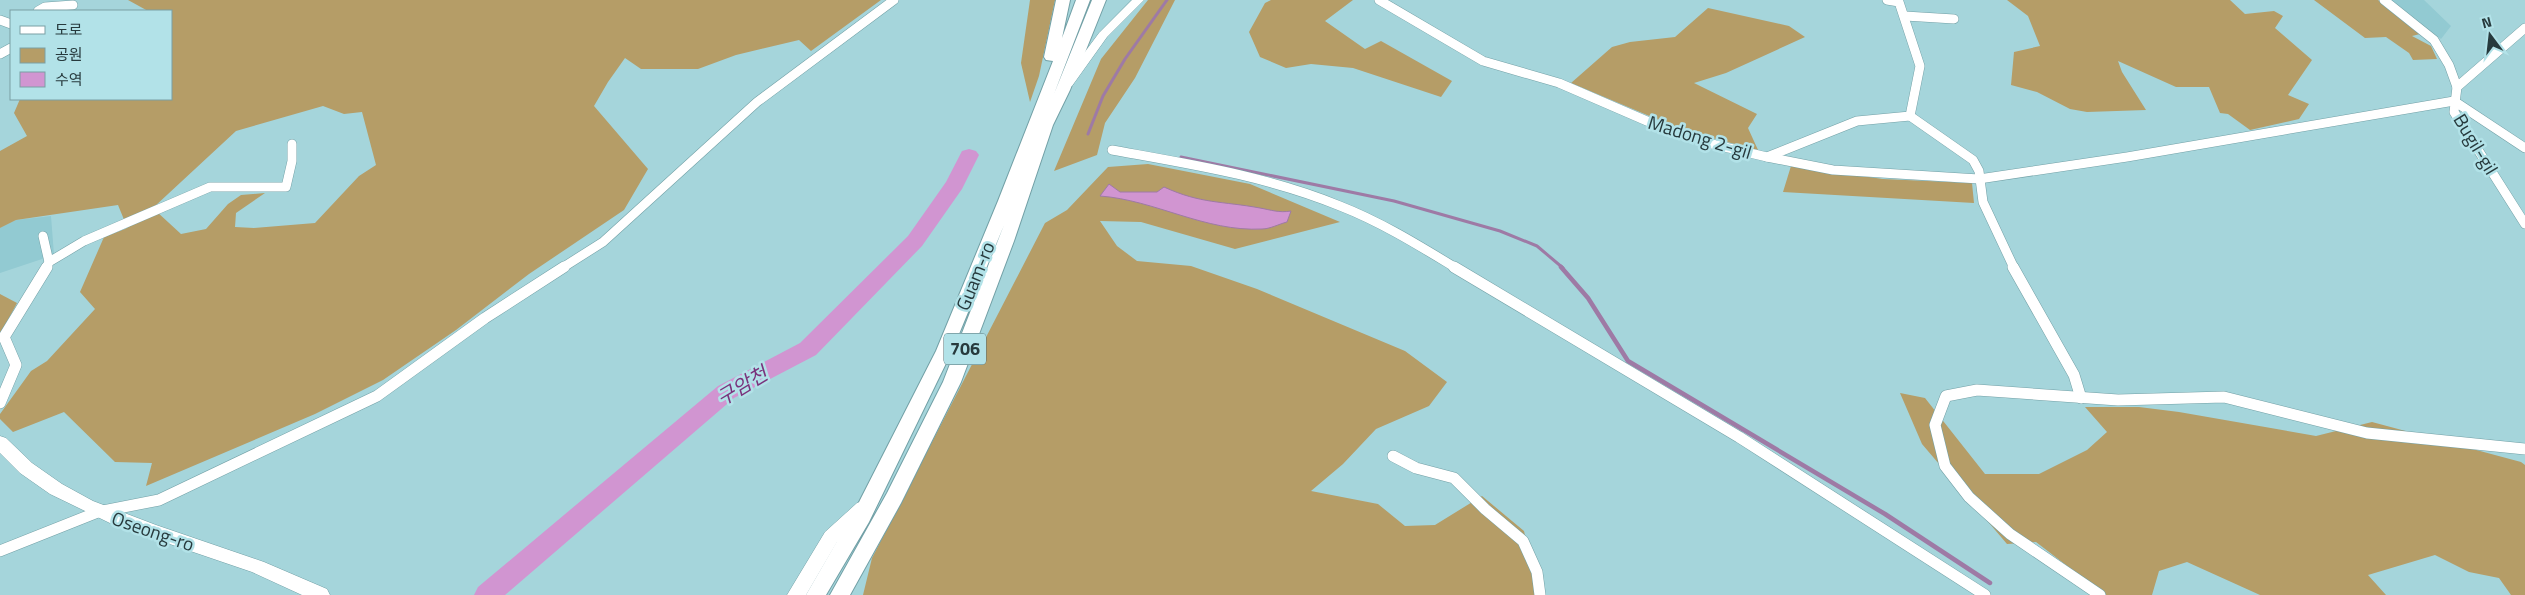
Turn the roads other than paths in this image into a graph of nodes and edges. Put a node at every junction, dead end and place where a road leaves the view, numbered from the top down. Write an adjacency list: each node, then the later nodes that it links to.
1 (894, 0): 33 (street)
2 (1062, 0): 18 (main road, 706)
3 (1083, 0): 18 (main road, Guam-ro)
4 (1099, 0): 15 (main road, Guam-ro)
5 (1138, 0): 15 (street, 706)
6 (1379, 0): 22 (street, Madong 2-gil)
7 (1887, 0): 11 (street)
8 (2384, 0): 14 (street)
9 (40, 10): 10 (street)
10 (67, 10)
11 (1905, 16): 12 (street); 17 (street)
12 (1954, 19)
13 (2525, 28): 14 (street, Bugil-gil)
14 (2457, 87): 16 (street, Bugil-gil)
15 (1063, 90): 35 (main road, Guam-ro / 706)
16 (2454, 101): 20 (street); 23 (street); 24 (street, Bugil-gil)
17 (1910, 116): 22 (street, Madong 2-gil); 23 (street)
18 (1028, 138): 32 (main road, Guam-ro / 706)
19 (292, 144): 26 (street)
20 (2525, 148)
21 (1112, 150): 42 (street)
22 (1767, 157): 23 (street)
23 (1979, 179): 27 (street)
24 (2525, 224)
25 (43, 236): 26 (street)
26 (49, 262): 28 (street)
27 (2081, 398): 30 (street); 43 (street)
28 (0, 403)
29 (0, 443): 33 (main road, Oseong-ro)
30 (2525, 448)
31 (1393, 456): 41 (street)
32 (868, 503): 37 (main road); 38 (main road, Guam-ro / 706)
33 (98, 512): 34 (street); 36 (main road, Oseong-ro)
34 (0, 551)
35 (853, 572): 39 (main road, Guam-ro / 706); 40 (main road)
36 (321, 595)
37 (796, 595)
38 (816, 595)
39 (840, 595)
40 (847, 595)
41 (1540, 595)
42 (1985, 595)
43 (2100, 595)

